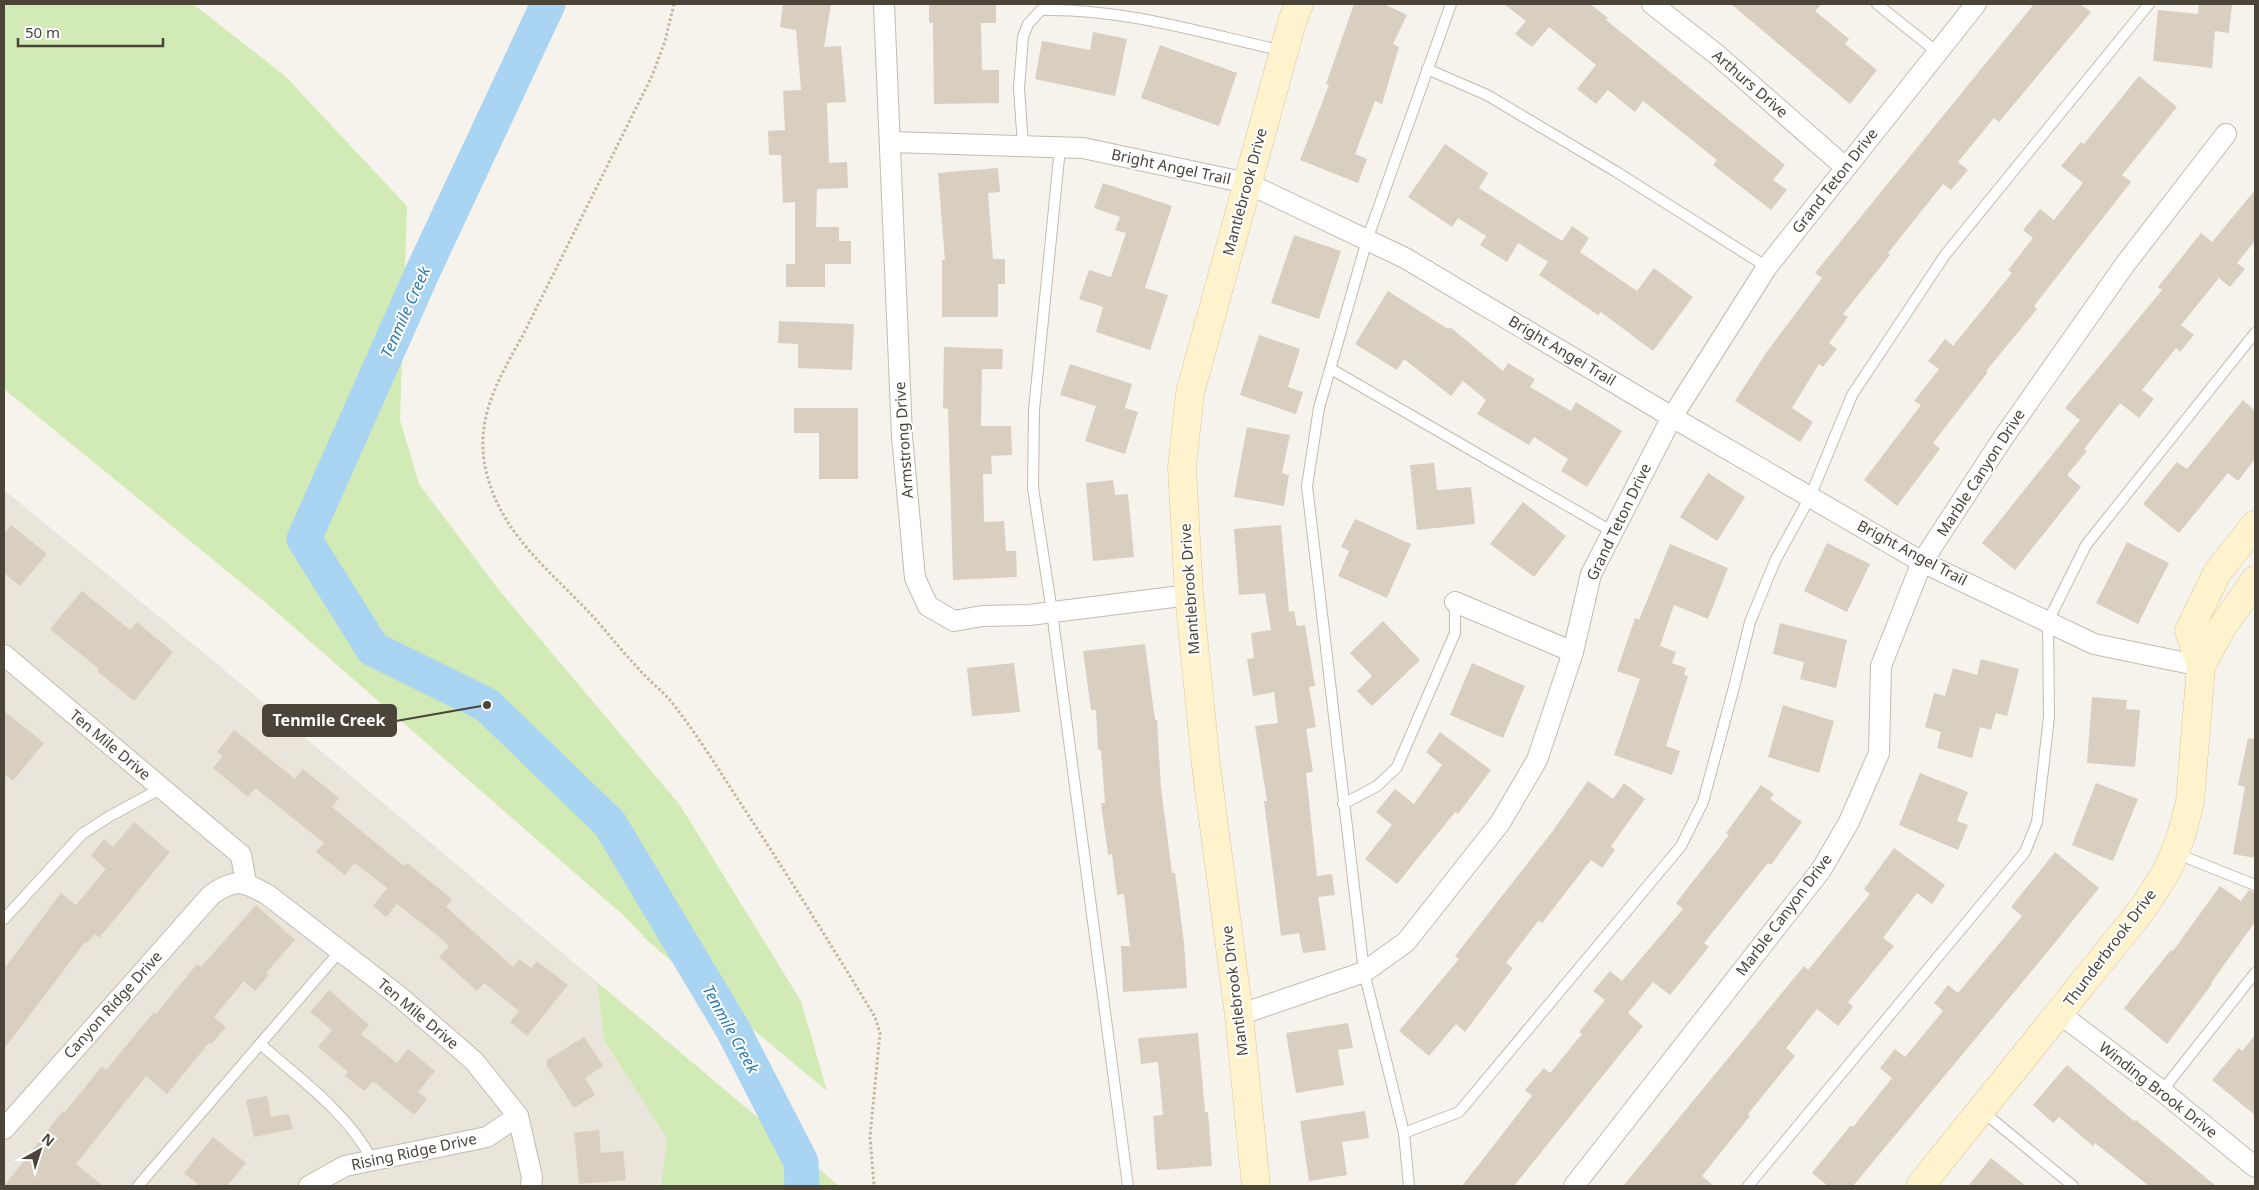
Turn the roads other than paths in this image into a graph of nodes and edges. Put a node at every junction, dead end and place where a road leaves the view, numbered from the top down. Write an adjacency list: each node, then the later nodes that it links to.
1 (884, 4): 12 (street, Armstrong Drive)
2 (1300, 4): 8 (street, Mantlebrook Drive)
3 (1451, 4): 10 (lane)
4 (1652, 4): 15 (street, Arthurs Drive)
5 (1877, 4): 9 (lane)
6 (1976, 4): 9 (street, Grand Teton Drive)
7 (2149, 4): 22 (lane)
8 (1284, 51): 13 (lane); 16 (street, Mantlebrook Drive)
9 (1937, 52): 15 (street, Grand Teton Drive)
10 (1427, 69): 17 (lane); 18 (lane)
11 (2226, 134): 25 (street, Marble Canyon Drive)
12 (891, 142): 13 (street, Bright Angel Trail); 29 (street, Armstrong Drive)
13 (1023, 146): 14 (street, Bright Angel Trail)
14 (1060, 148): 16 (street, Bright Angel Trail); 29 (lane)
15 (1845, 167): 18 (street, Grand Teton Drive)
16 (1247, 183): 17 (street, Bright Angel Trail); 27 (street, Mantlebrook Drive)
17 (1367, 240): 20 (lane); 21 (street, Bright Angel Trail)
18 (1767, 267): 21 (street, Grand Teton Drive)
19 (2255, 333): 30 (lane)
20 (1331, 369): 24 (lane); 35 (lane)
21 (1672, 417): 22 (street, Bright Angel Trail); 24 (street, Grand Teton Drive)
22 (1810, 497): 25 (street, Bright Angel Trail); 50 (lane)
23 (2255, 525): 33 (street, Thunderbrook Drive)
24 (1613, 532): 31 (street, Grand Teton Drive)
25 (1922, 562): 30 (street, Bright Angel Trail); 59 (street, Marble Canyon Drive)
26 (2255, 580): 33 (street, Thunderbrook Drive)
27 (1189, 595): 29 (street, Armstrong Drive); 44 (street, Mantlebrook Drive)
28 (1455, 602): 31 (street); 35 (lane)
29 (1052, 612): 56 (lane)
30 (2048, 622): 33 (street, Bright Angel Trail); 60 (lane)
31 (1574, 652): 41 (street, Grand Teton Drive)
32 (4, 655): 34 (street, Ten Mile Drive)
33 (2200, 666): 36 (street, Thunderbrook Drive)
34 (162, 788): 37 (street, Ten Mile Drive); 39 (lane)
35 (1344, 804): 41 (lane)
36 (2174, 853): 38 (lane); 43 (street, Thunderbrook Drive)
37 (246, 883): 40 (street, Ten Mile Drive); 49 (street, Canyon Ridge Drive)
38 (2255, 886)
39 (4, 920)
40 (340, 951): 45 (lane); 48 (street, Ten Mile Drive)
41 (1364, 972): 44 (street, Grand Teton Drive); 50 (lane)
42 (2255, 973): 46 (lane)
43 (2060, 1014): 46 (street, Winding Brook Drive); 47 (street, Thunderbrook Drive)
44 (1239, 1015): 57 (street, Mantlebrook Drive)
45 (260, 1044): 51 (lane); 53 (lane)
46 (2162, 1092): 52 (street, Winding Brook Drive)
47 (1981, 1111): 61 (street, Thunderbrook Drive); 62 (lane)
48 (518, 1116): 51 (street, Rising Ridge Drive); 55 (street, Ten Mile Drive)
49 (4, 1128)
50 (1404, 1133): 58 (lane)
51 (372, 1160): 54 (street, Rising Ridge Drive)
52 (2255, 1167)
53 (138, 1186)
54 (309, 1186)
55 (531, 1186)
56 (1128, 1186)
57 (1256, 1186)
58 (1409, 1186)
59 (1574, 1186)
60 (1748, 1186)
61 (1920, 1186)
62 (2073, 1186)

